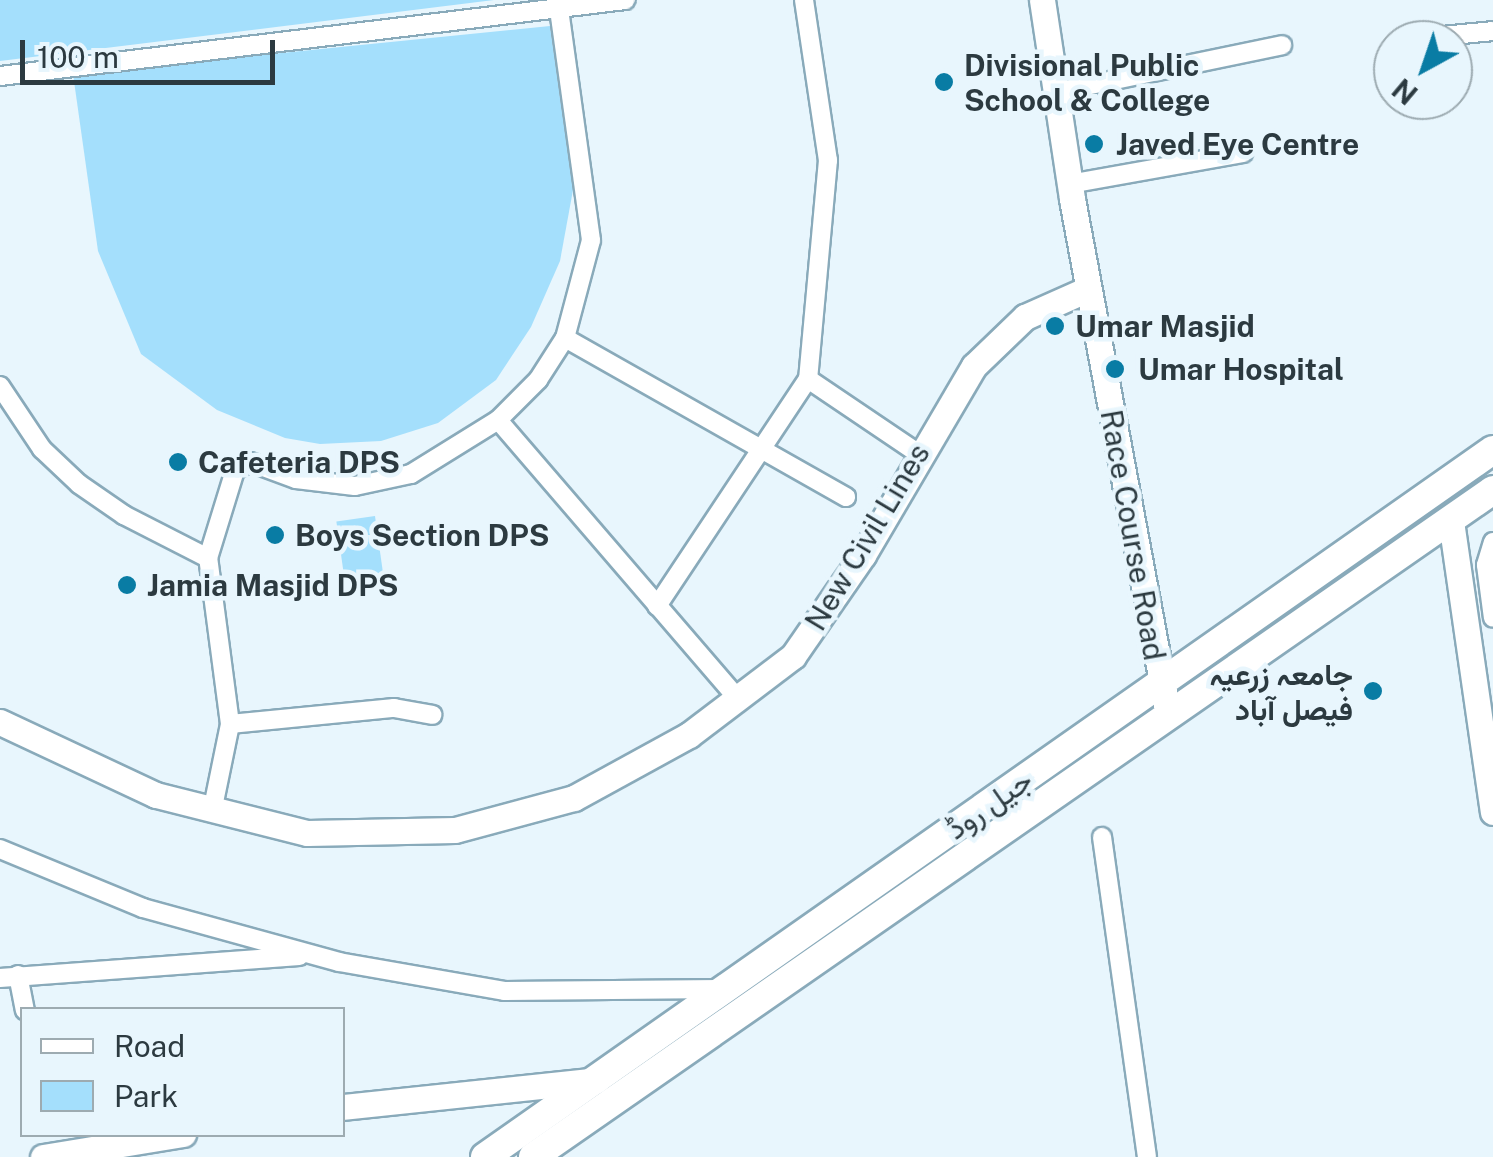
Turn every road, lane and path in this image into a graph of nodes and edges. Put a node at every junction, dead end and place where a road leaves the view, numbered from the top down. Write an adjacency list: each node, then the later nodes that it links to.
1 (625, 0): 4 (street)
2 (804, 0): 12 (street)
3 (1042, 0): 7 (street, Race Course Road)
4 (559, 9): 6 (street); 11 (street)
5 (1282, 45): 7 (street)
6 (0, 76)
7 (1056, 92): 9 (street, Race Course Road)
8 (1243, 153): 9 (street)
9 (1070, 184): 10 (street, Race Course Road)
10 (1088, 289): 17 (street, New Civil Lines); 25 (street, Race Course Road)
11 (565, 338): 14 (street); 15 (street)
12 (808, 379): 15 (street); 17 (street)
13 (0, 386): 22 (street)
14 (498, 420): 22 (street); 23 (street)
15 (761, 450): 19 (street); 23 (street)
16 (1493, 450): 25 (main road, جیل روڈ)
17 (919, 454): 26 (street, New Civil Lines)
18 (1493, 490): 20 (main road, جیل روڈ)
19 (846, 497)
20 (1452, 521): 27 (main road, جیل روڈ); 32 (street)
21 (1493, 542): 24 (street)
22 (208, 558): 30 (street)
23 (658, 606): 26 (street)
24 (1493, 618)
25 (1160, 683): 27 (street, Race Course Road); 37 (main road, جیل روڈ)
26 (738, 700): 31 (street, New Civil Lines)
27 (1168, 714): 42 (main road, جیل روڈ)
28 (432, 715): 30 (street)
29 (0, 722): 31 (street, New Civil Lines)
30 (230, 724): 31 (street)
31 (212, 812)
32 (1493, 812)
33 (1102, 837): 45 (street)
34 (0, 849): 35 (street)
35 (312, 954): 36 (street); 37 (street)
36 (9, 976): 38 (street)
37 (727, 989): 39 (main road, جیل روڈ)
38 (24, 1007)
39 (596, 1080): 40 (street); 44 (main road, جیل روڈ)
40 (345, 1107)
41 (165, 1137): 43 (street)
42 (536, 1156)
43 (46, 1157)
44 (485, 1157)
45 (1147, 1157)

